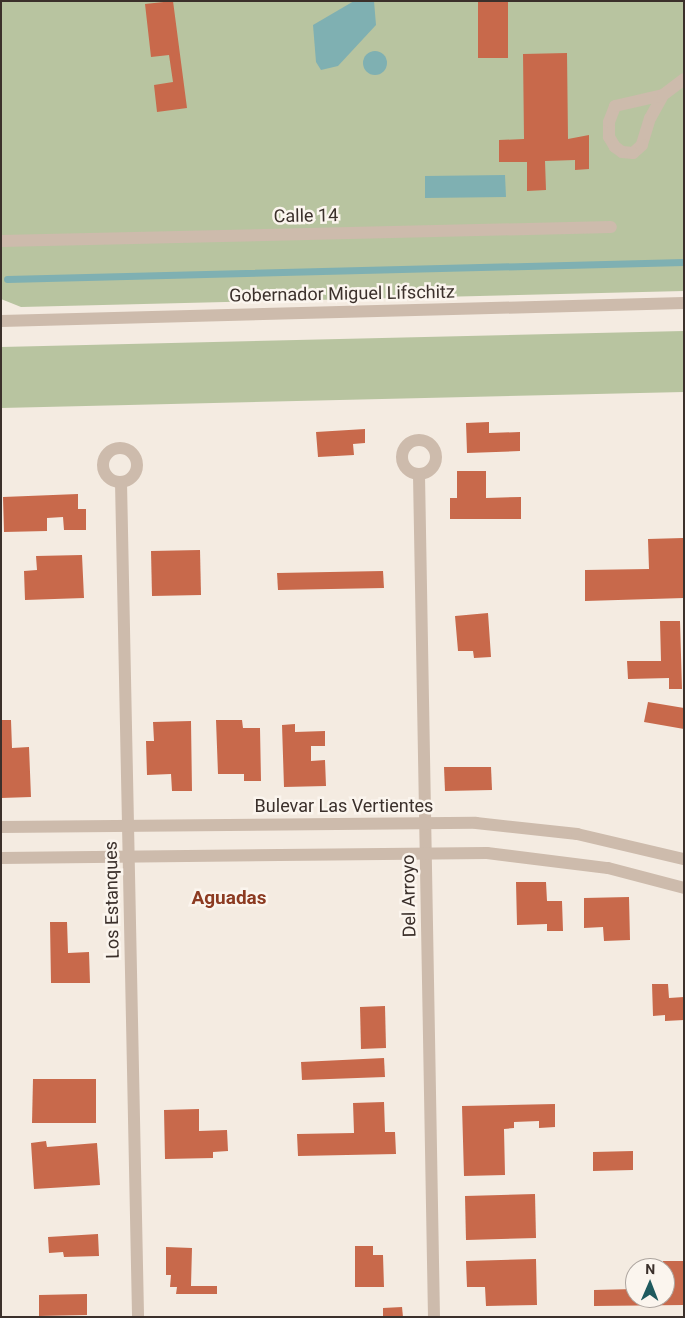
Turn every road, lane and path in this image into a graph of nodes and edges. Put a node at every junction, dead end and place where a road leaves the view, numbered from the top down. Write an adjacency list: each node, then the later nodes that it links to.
1 (684, 79): 2 (street)
2 (664, 94): 2 (street)
3 (611, 227): 4 (street, Calle 14)
4 (1, 241)
5 (684, 303): 6 (street, Gobernador Miguel Lifschitz)
6 (1, 321)
7 (420, 475): 9 (street, Del Arroyo)
8 (121, 482): 10 (street, Los Estanques)
9 (426, 822): 10 (street, Bulevar Las Vertientes); 12 (street, Del Arroyo); 15 (street, Bulevar Las Vertientes)
10 (128, 825): 11 (street, Bulevar Las Vertientes); 13 (street, Los Estanques)
11 (1, 827)
12 (426, 853): 13 (street); 16 (street); 18 (street, Del Arroyo)
13 (129, 856): 14 (street); 17 (street, Los Estanques)
14 (1, 858)
15 (684, 859)
16 (684, 888)
17 (138, 1317)
18 (434, 1317)

